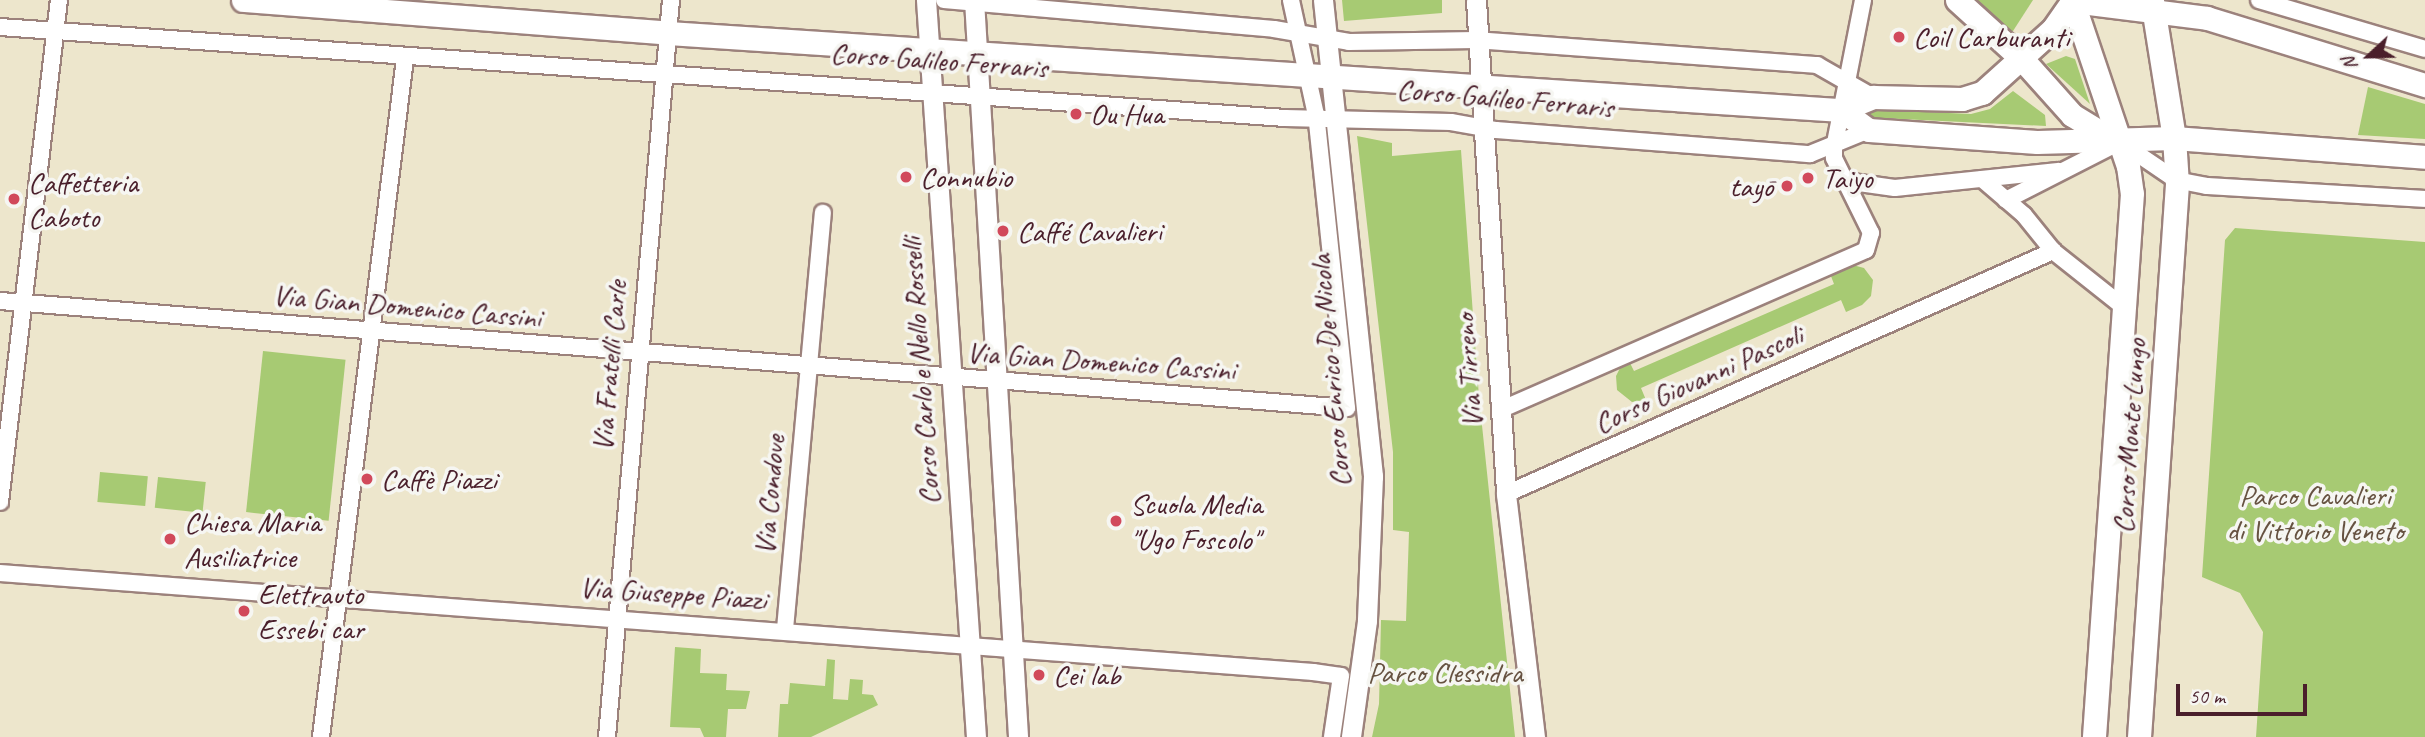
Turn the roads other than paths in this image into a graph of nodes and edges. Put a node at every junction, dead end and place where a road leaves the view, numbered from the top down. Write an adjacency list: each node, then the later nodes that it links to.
1 (58, 0): 16 (street)
2 (243, 0): 18 (main road, Corso Galileo Ferraris)
3 (671, 0): 18 (street, Via Fratelli Carle)
4 (926, 0): 22 (street, Corso Carlo e Nello Rosselli)
5 (944, 0): 13 (street, Corso Galileo Ferraris)
6 (1291, 0): 17 (street, Corso Enrico De Nicola)
7 (1323, 0): 19 (street, Corso Enrico De Nicola)
8 (1476, 0): 20 (street, Via Tirreno)
9 (1863, 0): 29 (street)
10 (1957, 0): 25 (main road)
11 (2073, 0): 14 (main road); 25 (main road); 40 (main road, Corso Monte Lungo)
12 (2259, 0): 21 (street)
13 (974, 2): 17 (street, Corso Galileo Ferraris); 23 (street)
14 (2153, 4): 30 (main road); 39 (main road, Corso Monte Lungo)
15 (0, 27): 16 (street, Corso Galileo Ferraris)
16 (55, 31): 24 (street, Corso Galileo Ferraris); 52 (street)
17 (1295, 32): 19 (street, Corso Galileo Ferraris); 27 (street, Corso Enrico De Nicola)
18 (668, 33): 22 (main road, Corso Galileo Ferraris); 26 (street, Via Fratelli Carle)
19 (1327, 38): 20 (street, Corso Galileo Ferraris); 28 (street, Corso Enrico De Nicola)
20 (1476, 40): 29 (street, Corso Galileo Ferraris); 31 (street, Via Tirreno)
21 (2425, 49)
22 (929, 50): 23 (main road, Corso Galileo Ferraris); 32 (street, Corso Carlo e Nello Rosselli)
23 (978, 52): 27 (main road, Corso Galileo Ferraris); 33 (street)
24 (405, 59): 26 (street, Corso Galileo Ferraris); 54 (street)
25 (2022, 59): 34 (main road); 40 (main road)
26 (664, 75): 32 (street, Corso Galileo Ferraris); 55 (street, Via Fratelli Carle)
27 (1306, 75): 28 (main road, Corso Galileo Ferraris); 36 (street, Corso Enrico De Nicola)
28 (1331, 77): 31 (main road, Corso Galileo Ferraris); 36 (street, Corso Enrico De Nicola)
29 (1846, 82): 34 (street, Corso Galileo Ferraris); 35 (street)
30 (2425, 85)
31 (1479, 86): 35 (main road, Corso Galileo Ferraris); 37 (street, Via Tirreno)
32 (931, 91): 33 (street, Corso Galileo Ferraris); 57 (street, Corso Carlo e Nello Rosselli)
33 (980, 94): 36 (street, Corso Galileo Ferraris); 58 (street)
34 (1873, 97): 35 (main road)
35 (1841, 110): 38 (main road); 41 (street)
36 (1325, 116): 37 (street, Corso Galileo Ferraris); 59 (street, Corso Enrico De Nicola); 74 (street, Corso Enrico De Nicola)
37 (1481, 127): 41 (street, Corso Galileo Ferraris); 60 (street, Via Tirreno)
38 (1870, 130): 40 (main road); 41 (street, Corso Galileo Ferraris)
39 (2174, 138): 40 (main road); 42 (main road); 45 (main road, Corso Monte Lungo)
40 (2120, 142): 43 (street); 45 (street); 53 (main road, Corso Monte Lungo)
41 (1835, 145): 46 (street)
42 (2425, 157)
43 (2058, 171): 44 (street); 48 (street)
44 (1982, 179): 46 (street); 48 (street)
45 (2176, 180): 47 (street); 77 (main road, Corso Monte Lungo)
46 (1846, 181): 60 (street, Corso Giovanni Pascoli)
47 (2425, 199)
48 (2006, 200): 50 (street)
49 (823, 213): 56 (street)
50 (2053, 251): 53 (street); 61 (street, Corso Giovanni Pascoli)
51 (0, 301): 52 (street, Via Gian Domenico Cassini)
52 (23, 303): 54 (street, Via Gian Domenico Cassini); 62 (street)
53 (2125, 308): 76 (main road, Corso Monte Lungo)
54 (371, 331): 55 (street, Via Gian Domenico Cassini); 64 (street)
55 (637, 352): 56 (street, Via Gian Domenico Cassini); 65 (street, Via Fratelli Carle)
56 (809, 366): 57 (street, Via Gian Domenico Cassini); 66 (street, Via Condove)
57 (949, 377): 58 (street, Via Gian Domenico Cassini); 67 (street, Corso Carlo e Nello Rosselli)
58 (994, 380): 59 (street, Via Gian Domenico Cassini); 68 (street)
59 (1348, 408)
60 (1500, 410): 61 (street, Via Tirreno)
61 (1506, 494): 75 (street, Via Tirreno)
62 (0, 502)
63 (0, 573): 64 (street, Via Giuseppe Piazzi)
64 (339, 597): 65 (street, Via Giuseppe Piazzi); 69 (street)
65 (617, 617): 66 (street, Via Giuseppe Piazzi); 70 (street, Via Fratelli Carle)
66 (785, 629): 67 (street, Via Giuseppe Piazzi)
67 (971, 646): 68 (street, Via Giuseppe Piazzi); 71 (street, Corso Carlo e Nello Rosselli)
68 (1012, 649): 72 (street); 73 (street, Via Giuseppe Piazzi)
69 (321, 737)
70 (607, 737)
71 (976, 737)
72 (1018, 737)
73 (1332, 737)
74 (1351, 737)
75 (1535, 737)
76 (2094, 737)
77 (2139, 737)

